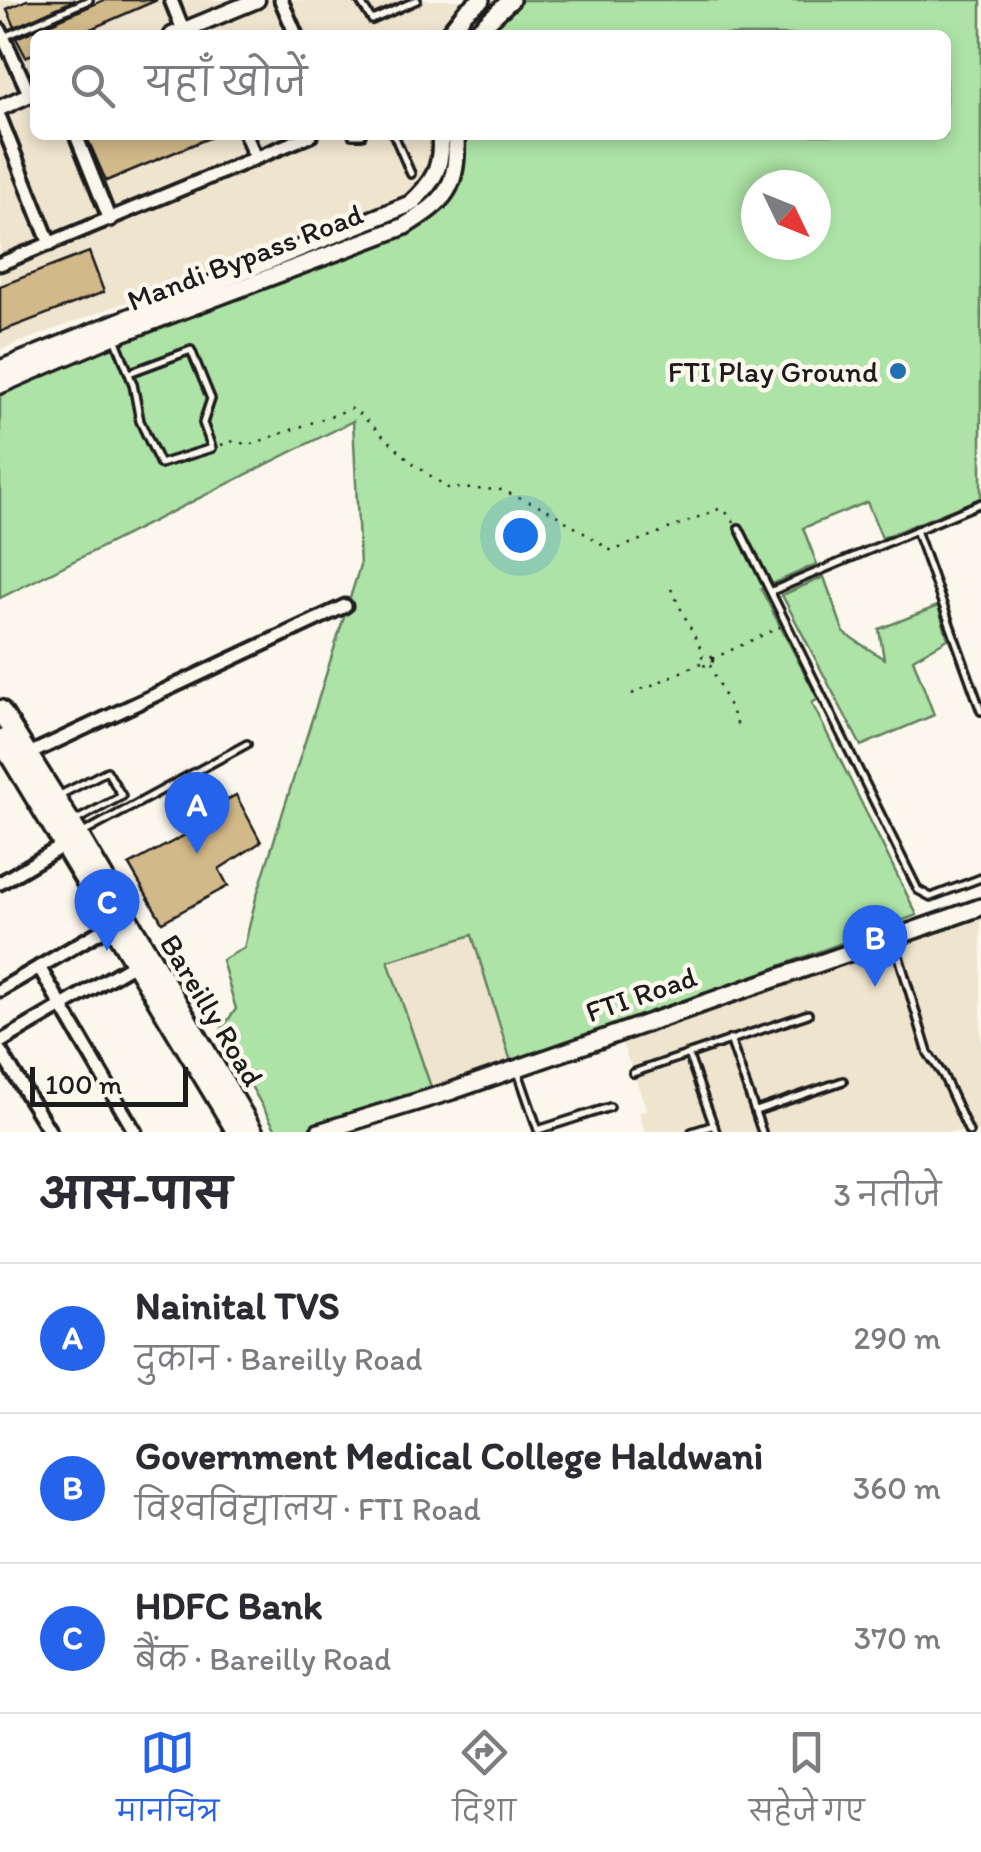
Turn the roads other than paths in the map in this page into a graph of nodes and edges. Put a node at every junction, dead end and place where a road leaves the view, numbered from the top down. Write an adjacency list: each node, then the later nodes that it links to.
1 (89, 0): 14 (lane)
2 (171, 0): 9 (street)
3 (256, 0): 10 (street)
4 (281, 0): 11 (street)
5 (359, 0): 6 (lane)
6 (417, 0)
7 (480, 0): 12 (main road)
8 (511, 0): 13 (main road)
9 (177, 30)
10 (201, 30)
11 (294, 30)
12 (451, 30)
13 (478, 30)
14 (2, 34): 15 (street)
15 (30, 90)
16 (30, 95): 17 (street)
17 (0, 108)
18 (0, 118): 28 (street)
19 (78, 140): 27 (street)
20 (248, 140): 25 (street)
21 (298, 140): 25 (street)
22 (396, 140): 26 (lane)
23 (440, 140): 31 (main road, Mandi Bypass Road)
24 (456, 140): 30 (main road, Mandi Bypass Road)
25 (255, 157): 27 (street)
26 (411, 174)
27 (110, 220): 28 (street)
28 (50, 244): 29 (street)
29 (0, 264)
30 (114, 336): 32 (lane); 33 (main road, Mandi Bypass Road)
31 (0, 369)
32 (129, 373): 32 (lane)
33 (0, 385)
34 (980, 506): 36 (lane)
35 (739, 528): 37 (lane)
36 (916, 530): 37 (lane); 40 (lane)
37 (770, 591): 46 (lane)
38 (345, 606): 43 (street)
39 (0, 710): 43 (highway, Bareilly Road)
40 (981, 711)
41 (1, 744): 45 (highway, Bareilly Road)
42 (247, 744): 45 (lane)
43 (29, 754): 44 (highway, Bareilly Road)
44 (56, 798): 45 (highway, Bareilly Road); 45 (lane)
45 (72, 834): 47 (street); 49 (highway, Bareilly Road); 51 (highway, Bareilly Road)
46 (981, 878)
47 (0, 883)
48 (981, 906): 50 (main road, FTI Road)
49 (111, 926): 51 (highway, Bareilly Road); 52 (street)
50 (894, 938): 60 (main road, FTI Road); 73 (lane)
51 (141, 960): 54 (street); 68 (highway, Bareilly Road); 69 (highway, Bareilly Road)
52 (39, 967): 53 (street); 54 (street)
53 (0, 990)
54 (62, 1004): 57 (street); 67 (street)
55 (808, 1014): 56 (lane)
56 (730, 1039): 59 (lane); 64 (lane)
57 (0, 1042)
58 (0, 1051): 66 (street)
59 (688, 1054): 61 (lane); 65 (lane)
60 (517, 1068): 63 (lane); 70 (main road, FTI Road)
61 (633, 1073)
62 (843, 1081): 64 (lane)
63 (610, 1107)
64 (755, 1112): 72 (lane)
65 (715, 1128): 71 (lane)
66 (50, 1132)
67 (134, 1132)
68 (238, 1132)
69 (253, 1132)
70 (318, 1132)
71 (692, 1132)
72 (762, 1132)
73 (970, 1132)

